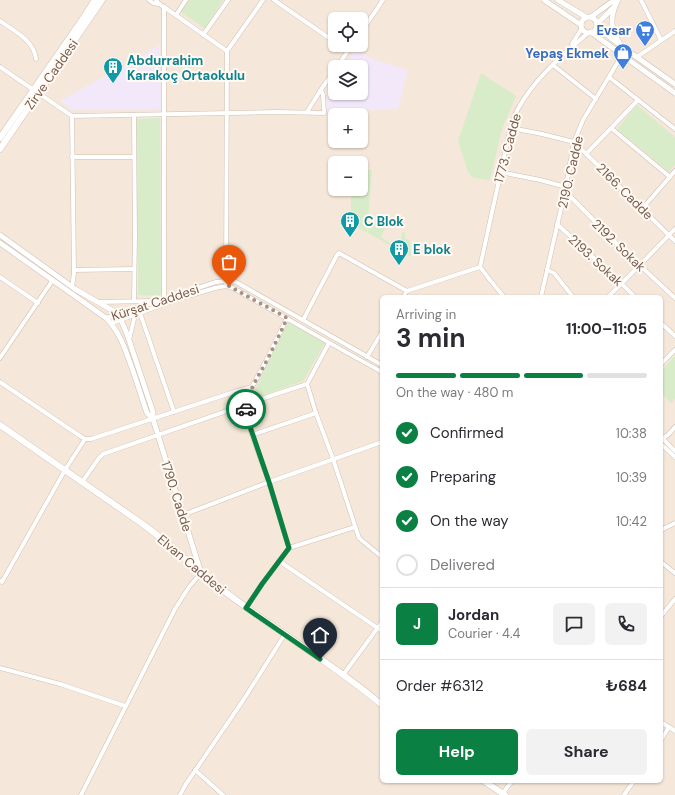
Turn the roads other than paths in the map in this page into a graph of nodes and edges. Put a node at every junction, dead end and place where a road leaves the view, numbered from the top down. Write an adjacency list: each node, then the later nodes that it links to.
1 (95, 0): 39 (main road, Zirve Caddesi)
2 (102, 0): 39 (main road, Zirve Caddesi)
3 (149, 0): 14 (street)
4 (186, 0): 17 (street)
5 (228, 0): 25 (street)
6 (264, 0): 30 (street)
7 (274, 0): 26 (street)
8 (383, 0): 20 (street)
9 (544, 0): 22 (street)
10 (558, 0): 18 (street)
11 (618, 0): 13 (street); 15 (street)
12 (641, 0): 27 (street)
13 (610, 1): 18 (street)
14 (158, 2): 16 (street)
15 (615, 6): 21 (street); 28 (street)
16 (164, 7): 17 (street); 46 (street)
17 (176, 15): 25 (street)
18 (588, 17): 21 (street); 22 (street)
19 (0, 21): 33 (street)
20 (368, 22)
21 (597, 26): 24 (street); 28 (street)
22 (582, 27): 24 (street); 29 (street)
23 (675, 31): 27 (street)
24 (590, 32): 29 (street); 31 (street)
25 (203, 35): 30 (street)
26 (328, 37)
27 (661, 40): 32 (street)
28 (620, 45): 32 (street)
29 (570, 48): 34 (street, 1773. Cadde)
30 (227, 51): 45 (street)
31 (622, 56): 36 (street, 2190. Cadde); 41 (street)
32 (637, 57): 38 (street)
33 (36, 59)
34 (553, 65): 42 (street); 49 (street, 1773. Cadde)
35 (0, 67): 39 (street)
36 (609, 77): 42 (street, 2190. Cadde); 43 (street)
37 (328, 80): 40 (street)
38 (675, 84)
39 (36, 91): 48 (street); 52 (main road, Zirve Caddesi); 54 (main road, Zirve Caddesi)
40 (320, 91): 44 (street); 44 (street)
41 (675, 93)
42 (596, 99): 53 (street, 2190. Cadde)
43 (638, 100): 50 (street); 51 (street)
44 (307, 112): 45 (street)
45 (226, 113): 46 (street); 76 (street)
46 (164, 114): 47 (street); 86 (street)
47 (134, 115): 48 (street); 56 (street)
48 (72, 116): 57 (street)
49 (510, 128): 53 (street); 59 (street, 1773. Cadde)
50 (611, 128): 55 (street); 60 (street)
51 (675, 129)
52 (0, 138)
53 (574, 142): 55 (street, 2166. Cadde); 61 (street, 2190. Cadde)
54 (0, 149)
55 (587, 153): 62 (street, 2166. Cadde)
56 (134, 156): 57 (street); 71 (street)
57 (72, 157): 72 (street)
58 (675, 171): 60 (street)
59 (500, 172): 61 (street); 70 (street, 1773. Cadde)
60 (670, 176): 62 (street)
61 (565, 189): 63 (street, 2190. Cadde); 69 (street, 2192. Sokak)
62 (642, 209): 66 (street, 2166. Cadde)
63 (557, 224): 73 (street, 2190. Cadde); 77 (street, 2193. Sokak)
64 (675, 229): 66 (street)
65 (0, 235): 78 (street, Kürşat Caddesi)
66 (669, 235): 67 (street, 2166. Cadde); 69 (street)
67 (675, 241)
68 (0, 243): 75 (street, Kürşat Caddesi)
69 (640, 265): 77 (street); 87 (street, 2192. Sokak)
70 (480, 267): 79 (street); 81 (street)
71 (134, 269): 72 (street); 88 (street)
72 (74, 270): 78 (street)
73 (547, 270): 82 (street, 2190. Cadde); 83 (street)
74 (0, 277): 91 (street)
75 (52, 281): 91 (street); 95 (street, Kürşat Caddesi)
76 (226, 283): 86 (street, Kürşat Caddesi); 92 (street, Kürşat Caddesi); 96 (street); 97 (street, Kürşat Caddesi)
77 (622, 284): 84 (street); 85 (street, 2193. Sokak)
78 (72, 287): 90 (street, Kürşat Caddesi)
79 (407, 291): 80 (street); 97 (street)
80 (404, 295)
81 (502, 295)
82 (541, 295)
83 (571, 295)
84 (610, 295)
85 (633, 295)
86 (164, 298): 89 (street, Kürşat Caddesi)
87 (675, 298)
88 (134, 301): 89 (street); 90 (street)
89 (156, 301): 94 (street, Kürşat Caddesi)
90 (97, 302): 94 (street)
91 (38, 303): 106 (street)
92 (140, 313): 93 (street, Kürşat Caddesi); 114 (street)
93 (135, 315): 94 (street, Kürşat Caddesi); 102 (street)
94 (120, 317): 95 (street, Kürşat Caddesi); 98 (street, Kürşat Caddesi); 102 (street, 1790. Cadde)
95 (106, 318): 98 (street, 1790. Cadde)
96 (287, 318): 103 (street); 112 (street)
97 (303, 320): 105 (street, Kürşat Caddesi)
98 (112, 323): 116 (street, 1790. Cadde)
99 (663, 325): 101 (street)
100 (380, 335): 105 (street)
101 (675, 336)
102 (129, 341): 116 (street, 1790. Cadde)
103 (329, 343): 109 (street); 111 (street)
104 (675, 350): 107 (street)
105 (367, 357): 108 (street, Kürşat Caddesi)
106 (0, 358)
107 (663, 362)
108 (380, 364)
109 (380, 371)
110 (0, 382): 122 (street)
111 (307, 384): 113 (street); 115 (street)
112 (252, 388): 113 (street); 114 (street)
113 (246, 404): 119 (street); 120 (street)
114 (174, 412): 116 (street)
115 (316, 414): 120 (street); 128 (street)
116 (153, 419): 119 (street, 1790. Cadde); 122 (street)
117 (0, 424): 129 (main road, Elvan Caddesi)
118 (675, 427): 121 (street)
119 (158, 435): 130 (street); 132 (street, 1790. Cadde)
120 (252, 435): 131 (street)
121 (663, 438)
122 (86, 439): 129 (street)
123 (663, 440): 126 (street)
124 (380, 443): 128 (street)
125 (663, 447): 127 (street)
126 (675, 451)
127 (675, 456)
128 (333, 459): 131 (street); 135 (street)
129 (65, 470): 130 (main road, Elvan Caddesi); 143 (street)
130 (82, 482): 141 (main road, Elvan Caddesi)
131 (269, 482): 132 (street); 137 (street)
132 (183, 515): 141 (street, 1790. Cadde)
133 (675, 518): 134 (street)
134 (673, 524): 136 (street)
135 (355, 527): 137 (street); 138 (street)
136 (663, 529)
137 (289, 548): 139 (street)
138 (380, 555)
139 (279, 561): 145 (street); 147 (street)
140 (663, 564): 142 (street)
141 (201, 573): 145 (main road, Elvan Caddesi); 152 (street)
142 (675, 573)
143 (0, 581)
144 (675, 599): 146 (street)
145 (246, 608): 148 (main road, Elvan Caddesi)
146 (663, 614)
147 (380, 630): 150 (street)
148 (285, 634): 150 (main road, Elvan Caddesi); 157 (street)
149 (0, 668): 152 (street)
150 (343, 675): 151 (main road, Elvan Caddesi)
151 (380, 703)
152 (125, 706): 162 (street)
153 (663, 723): 154 (street)
154 (668, 727): 155 (street); 156 (street)
155 (675, 731)
156 (663, 736)
157 (195, 770): 163 (street); 164 (street)
158 (487, 783): 161 (main road)
159 (511, 783): 161 (street)
160 (633, 783): 165 (street)
161 (504, 794)
162 (81, 795)
163 (180, 795)
164 (223, 795)
165 (624, 795)

